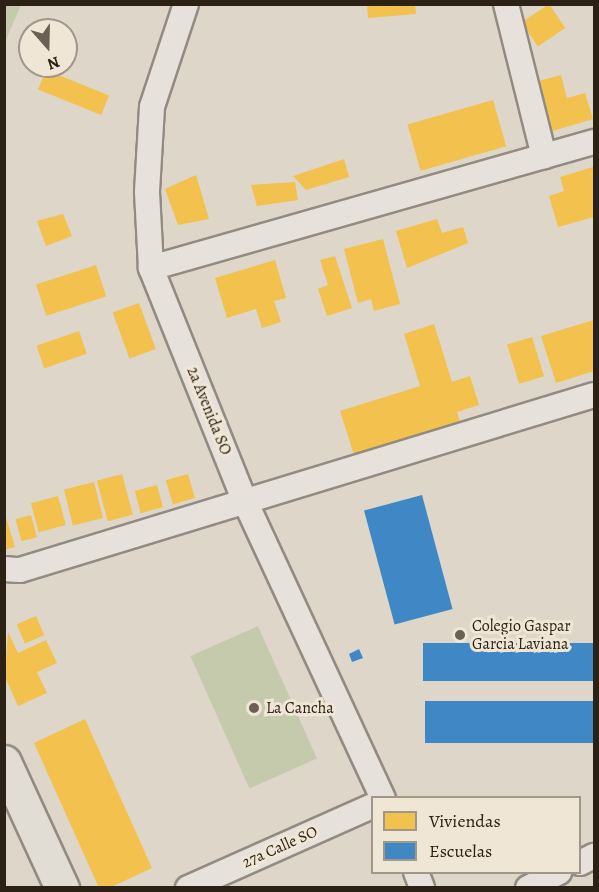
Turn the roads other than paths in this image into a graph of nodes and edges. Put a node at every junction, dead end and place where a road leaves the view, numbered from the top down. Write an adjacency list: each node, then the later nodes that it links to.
1 (186, 4): 5 (street, 2a Avenida SO)
2 (506, 4): 4 (street)
3 (594, 142): 4 (street)
4 (544, 156): 5 (street)
5 (151, 268): 7 (street, 2a Avenida SO)
6 (594, 395): 7 (street)
7 (244, 498): 8 (street); 10 (street, 2a Avenida SO)
8 (4, 569)
9 (4, 762): 14 (highway)
10 (382, 796)
11 (371, 806): 15 (street, 27a Calle SO)
12 (416, 874): 16 (street)
13 (557, 874): 17 (street)
14 (62, 888)
15 (188, 888)
16 (422, 888)
17 (528, 888)

